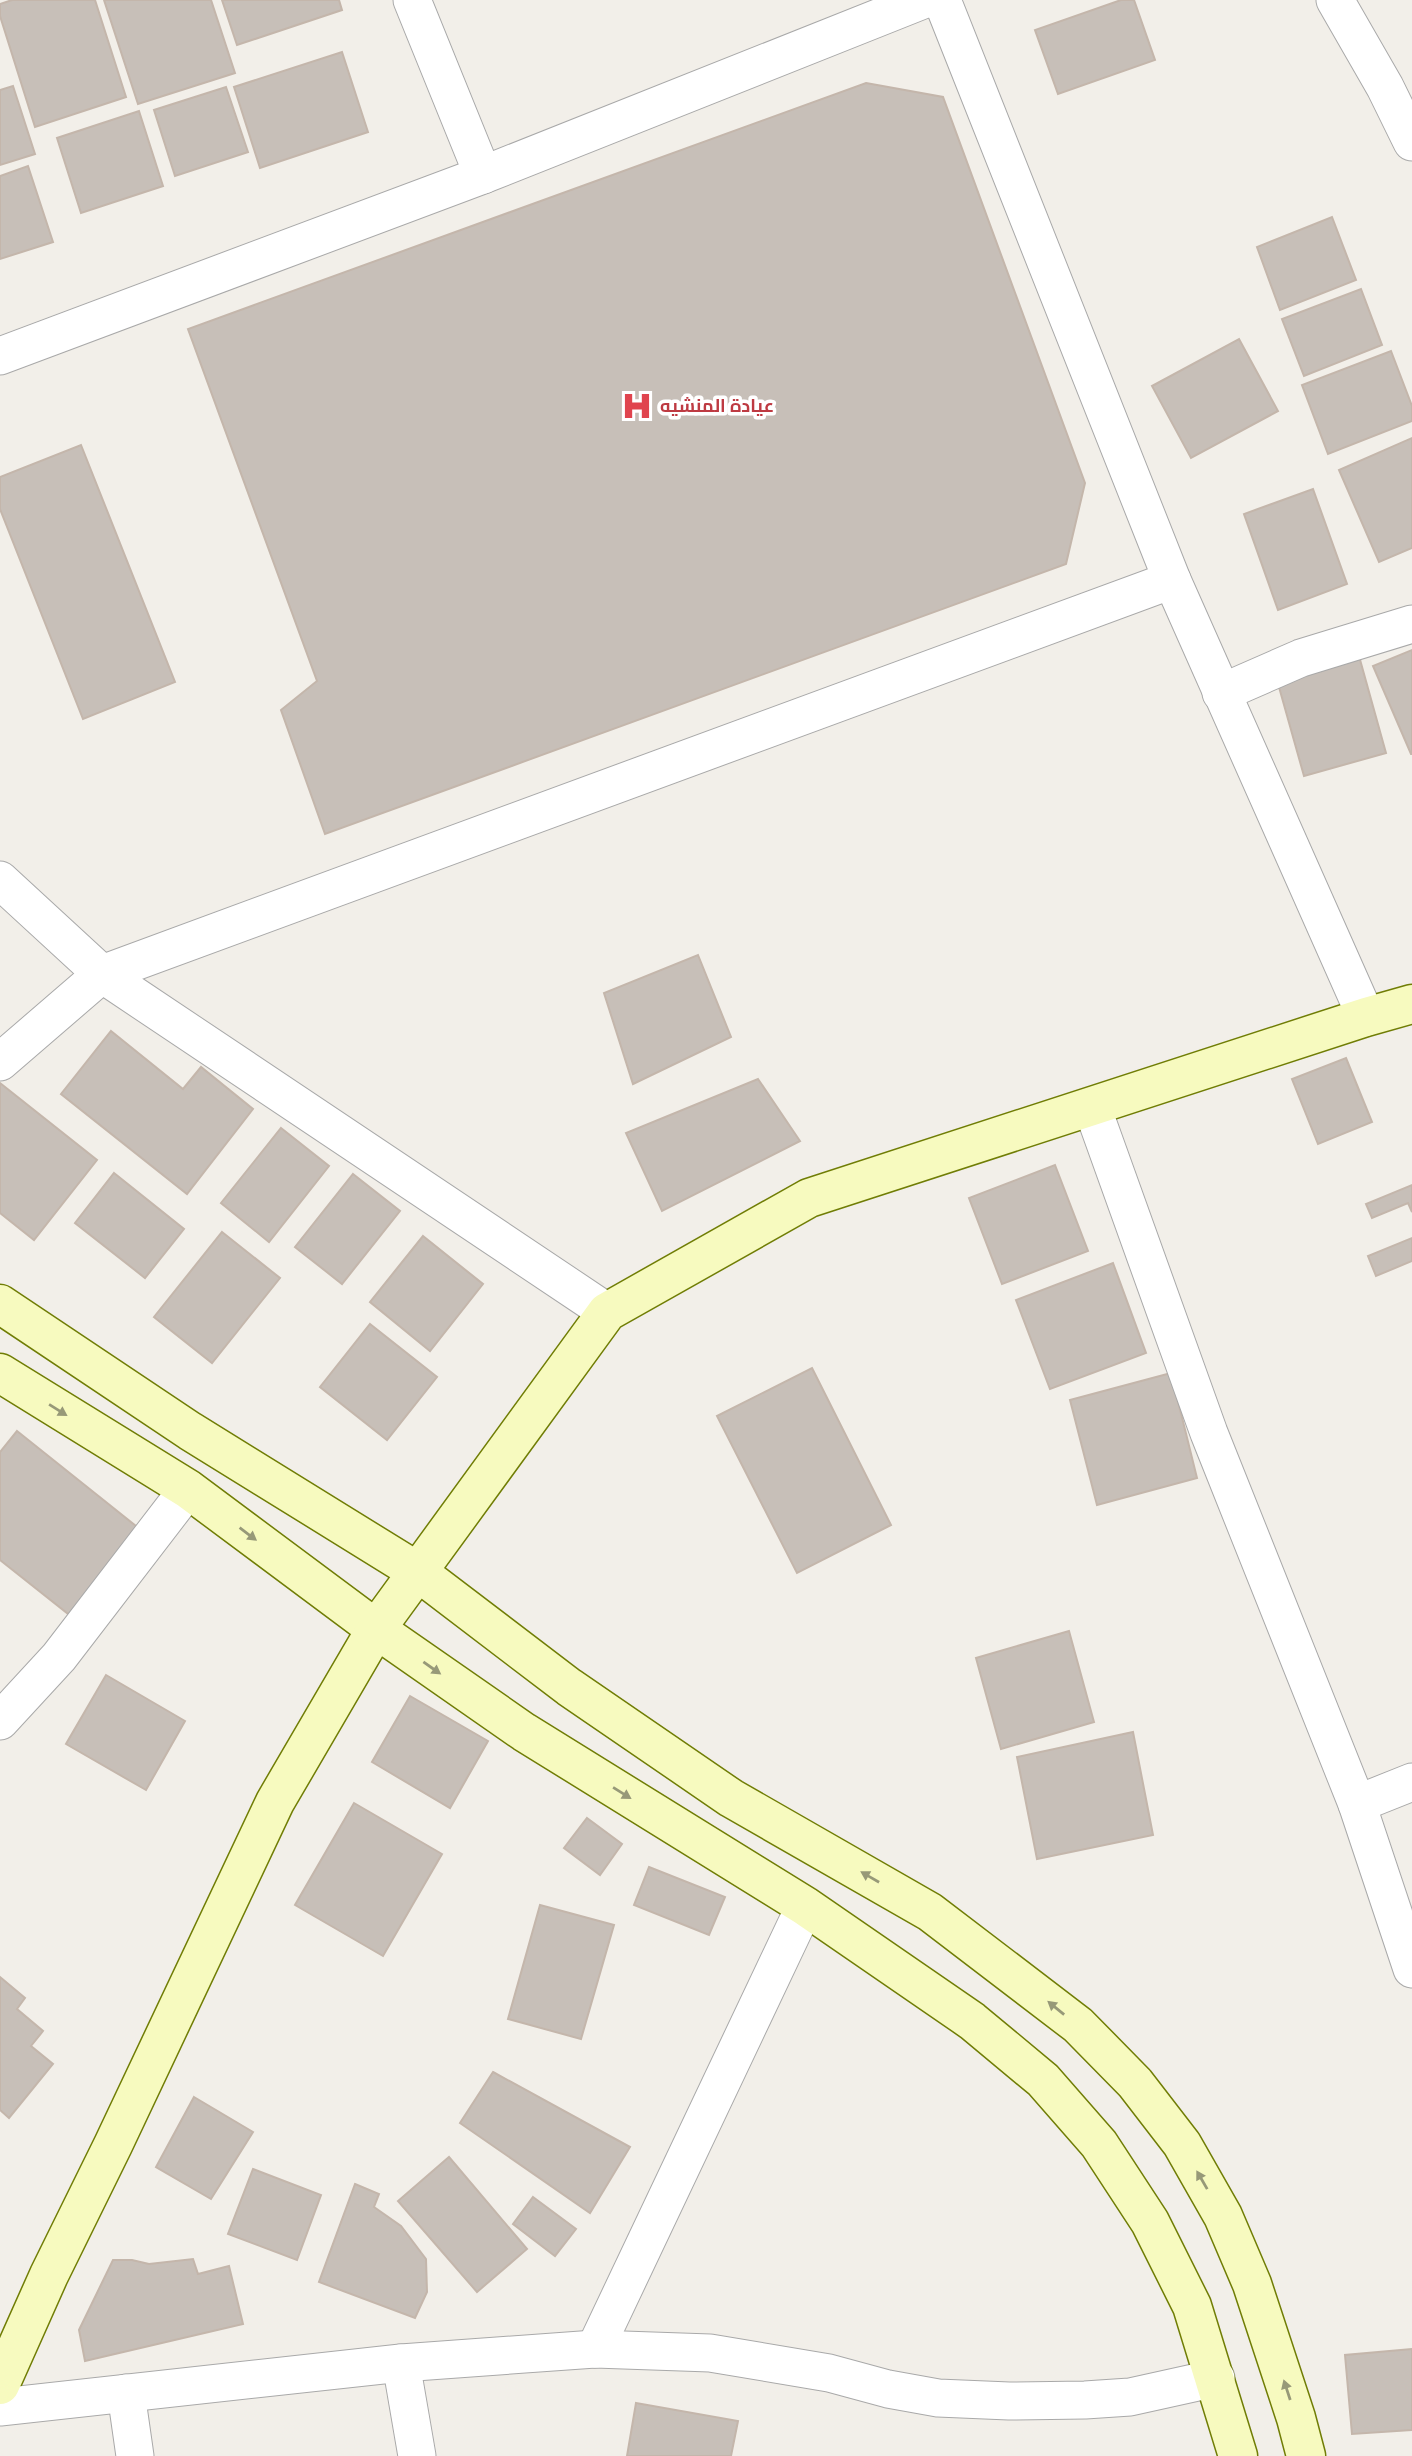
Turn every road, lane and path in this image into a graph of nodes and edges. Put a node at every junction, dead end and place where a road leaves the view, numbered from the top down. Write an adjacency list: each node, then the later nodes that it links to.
1 (412, 0): 7 (street)
2 (923, 0): 7 (street)
3 (942, 0): 9 (street)
4 (1335, 0): 5 (street)
5 (1398, 92): 6 (street)
6 (1412, 142)
7 (482, 176): 8 (street)
8 (0, 356)
9 (1172, 580): 11 (street); 13 (street)
10 (1412, 624): 11 (street)
11 (1221, 693): 15 (street)
12 (0, 880): 13 (street)
13 (102, 974): 16 (street); 19 (street)
14 (1412, 1004): 15 (main road)
15 (1366, 1017): 17 (main road)
16 (0, 1062)
17 (1092, 1107): 19 (main road); 26 (street)
18 (0, 1304): 22 (main road)
19 (607, 1312): 22 (main road)
20 (0, 1373): 21 (main road, one-way to 21)
21 (188, 1489): 23 (main road, one-way to 23); 24 (street)
22 (418, 1572): 23 (main road); 38 (main road, one-way to 22)
23 (376, 1629): 27 (main road, one-way to 27); 32 (main road)
24 (0, 1721)
25 (1412, 1782): 26 (street)
26 (1357, 1804): 28 (street)
27 (805, 1906): 29 (street); 31 (main road)
28 (1412, 1969)
29 (595, 2349): 30 (street); 31 (street)
30 (401, 2363): 33 (street); 36 (street)
31 (1216, 2378): 37 (main road)
32 (0, 2385)
33 (127, 2393): 34 (street); 35 (street)
34 (0, 2407)
35 (135, 2456)
36 (417, 2456)
37 (1238, 2456)
38 (1306, 2456)

